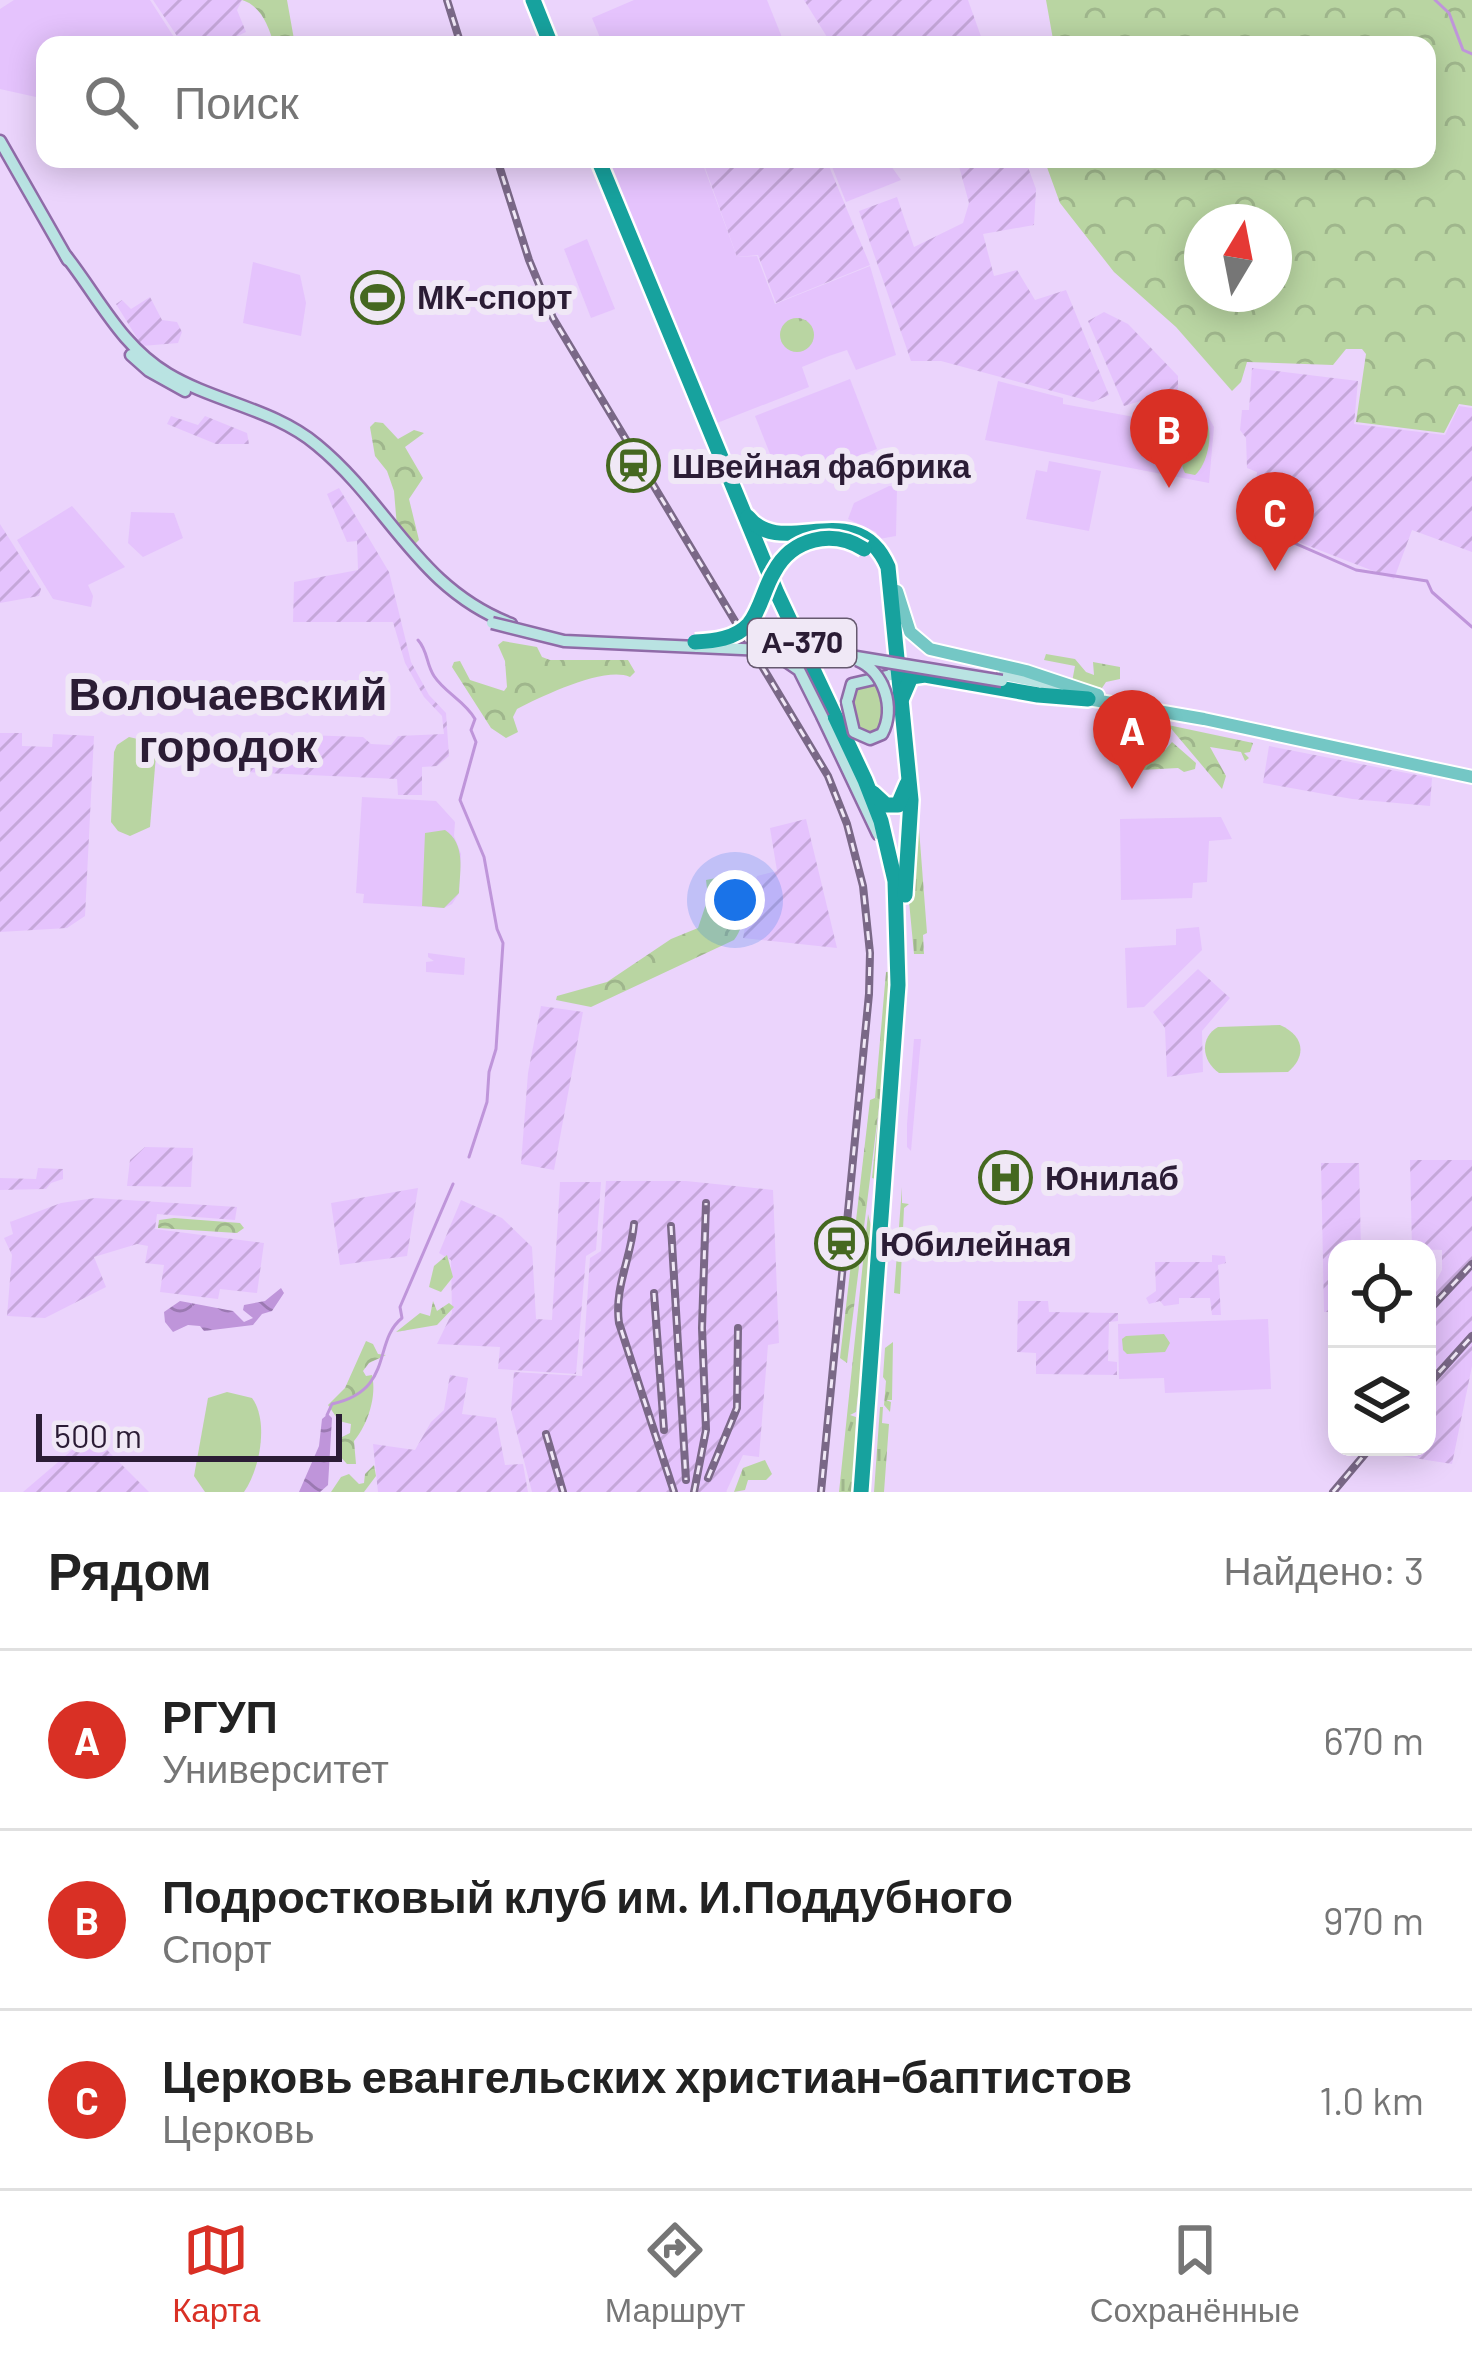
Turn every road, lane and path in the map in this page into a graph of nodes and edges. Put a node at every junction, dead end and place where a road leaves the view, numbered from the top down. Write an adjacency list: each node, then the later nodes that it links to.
1 (533, 0): 2 (highway)
2 (547, 36)
3 (0, 141): 9 (main road)
4 (602, 168): 5 (highway, А-370)
5 (740, 504): 6 (highway); 8 (highway, А-370)
6 (800, 532): 7 (highway); 8 (highway, А-370)
7 (873, 550): 10 (highway, bridge); 13 (highway); 15 (main road)
8 (768, 570): 19 (highway, А-370)
9 (493, 620): 10 (main road, bridge); 11 (main road, bridge)
10 (695, 642): 14 (main road, bridge)
11 (747, 649): 12 (main road, bridge); 20 (main road, bridge)
12 (812, 652): 13 (main road, bridge); 14 (main road, bridge)
13 (896, 656): 16 (highway, А-370)
14 (1003, 678): 15 (main road)
15 (1089, 695): 16 (highway); 18 (main road)
16 (900, 713): 17 (highway, А-370)
17 (909, 773): 19 (highway); 21 (highway, А-370)
18 (1472, 777)
19 (865, 780): 20 (highway, А-370)
20 (895, 881): 21 (highway, А-370)
21 (865, 1492)

